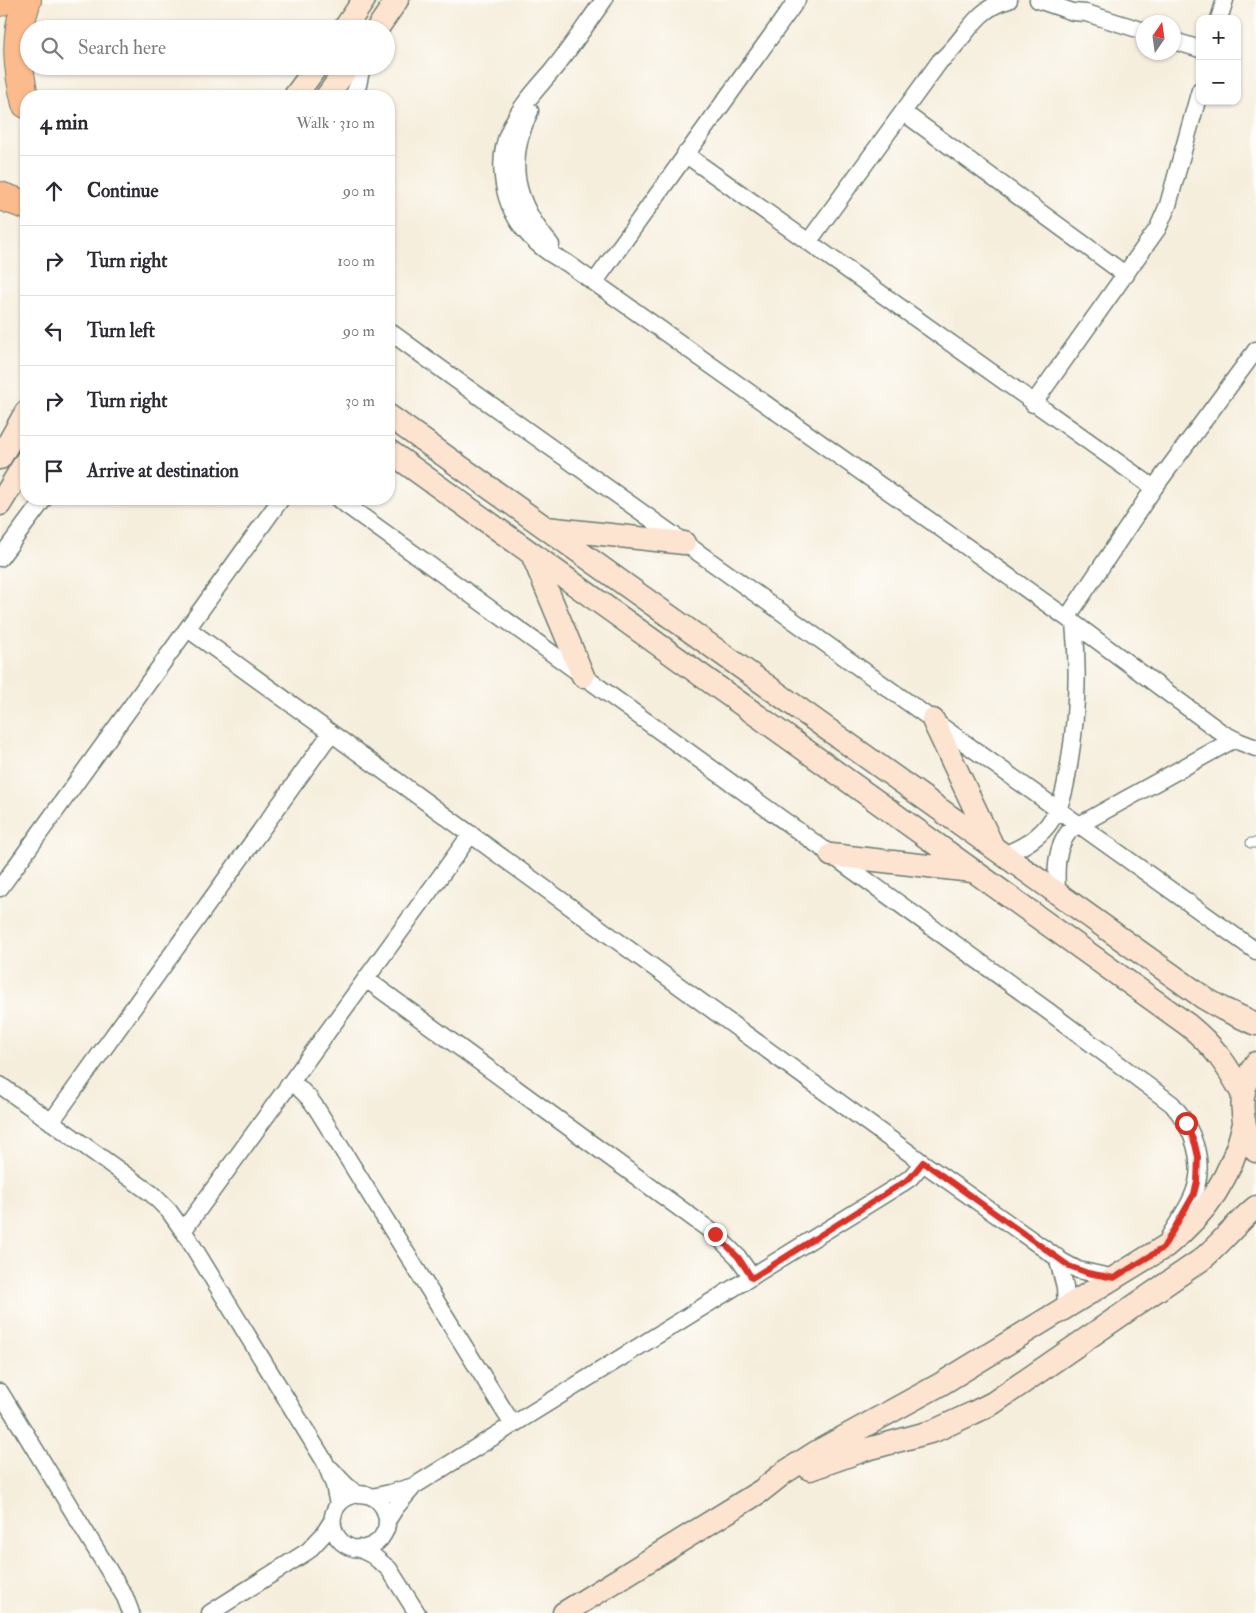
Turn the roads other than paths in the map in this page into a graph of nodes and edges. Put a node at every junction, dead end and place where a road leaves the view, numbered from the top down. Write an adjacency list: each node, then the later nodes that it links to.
1 (27, 0): 13 (highway)
2 (364, 0): 14 (street)
3 (397, 0): 15 (street)
4 (604, 0): 35 (street)
5 (797, 0): 30 (street)
6 (982, 0): 20 (street)
7 (1010, 0): 20 (street)
8 (1038, 0): 11 (street)
9 (1066, 0): 11 (street)
10 (1224, 0): 12 (street)
11 (1086, 12): 16 (street)
12 (1220, 15)
13 (21, 20)
14 (350, 20)
15 (383, 20)
16 (1136, 28)
17 (20, 29): 24 (highway)
18 (1181, 43): 19 (street)
19 (1196, 48)
20 (940, 61): 29 (street)
21 (310, 75): 25 (street)
22 (342, 75): 26 (street)
23 (360, 75): 27 (street)
24 (23, 90)
25 (299, 90)
26 (331, 90)
27 (355, 90)
28 (1196, 105): 34 (street)
29 (903, 112): 33 (street); 34 (street)
30 (686, 154): 33 (street); 35 (street)
31 (0, 196): 32 (highway)
32 (20, 203)
33 (809, 241): 38 (street)
34 (1126, 275): 38 (street)
35 (594, 283): 53 (street)
36 (395, 335): 50 (street)
37 (1256, 350): 44 (street)
38 (1034, 404): 44 (street)
39 (395, 420): 49 (street)
40 (20, 423): 42 (street)
41 (395, 455): 51 (street)
42 (0, 458)
43 (20, 470): 45 (street)
44 (1154, 488): 53 (street)
45 (0, 504)
46 (40, 505): 52 (street)
47 (277, 505): 54 (street)
48 (346, 505): 55 (street)
49 (545, 528): 50 (street); 63 (street)
50 (684, 543): 56 (street)
51 (532, 554): 55 (street); 65 (street)
52 (0, 558)
53 (1071, 621): 58 (street); 60 (street)
54 (188, 628): 57 (street); 66 (street)
55 (583, 676): 64 (street)
56 (933, 720): 60 (street); 63 (street)
57 (331, 733): 62 (street); 75 (street)
58 (1233, 740): 59 (street); 61 (street)
59 (1256, 748)
60 (1058, 810): 61 (street); 63 (street)
61 (1079, 824): 67 (street); 68 (street)
62 (471, 834): 69 (street); 78 (street)
63 (999, 852): 67 (street)
64 (832, 855): 65 (street); 81 (street)
65 (975, 871): 74 (street)
66 (0, 888)
67 (1057, 893): 70 (street)
68 (1256, 952)
69 (366, 979): 72 (street); 83 (street)
70 (1256, 1024)
71 (1256, 1063): 74 (street)
72 (292, 1080): 80 (street); 87 (street)
73 (0, 1085): 75 (street)
74 (1243, 1095): 76 (street)
75 (51, 1122): 80 (street)
76 (1244, 1124): 77 (street); 81 (street)
77 (1256, 1152)
78 (923, 1162): 82 (street); 83 (street)
79 (1256, 1207): 90 (street)
80 (183, 1231): 88 (street)
81 (1163, 1248): 84 (street)
82 (1057, 1257): 84 (street); 85 (street)
83 (752, 1278): 87 (street)
84 (1114, 1278): 85 (street)
85 (1066, 1308): 90 (street)
86 (0, 1392): 98 (street)
87 (513, 1425): 89 (street)
88 (325, 1462): 91 (street); 92 (street)
89 (414, 1486): 91 (street); 94 (street)
90 (761, 1491): 103 (street)
91 (365, 1495): 92 (street); 94 (street)
92 (338, 1504): 93 (street)
93 (332, 1521): 95 (street); 96 (street)
94 (387, 1524): 95 (street); 97 (street)
95 (351, 1546): 96 (street); 97 (street)
96 (308, 1552): 101 (street)
97 (390, 1569): 102 (street)
98 (125, 1597): 99 (street); 100 (street)
99 (131, 1613)
100 (145, 1613)
101 (210, 1613)
102 (417, 1613)
103 (564, 1613)

